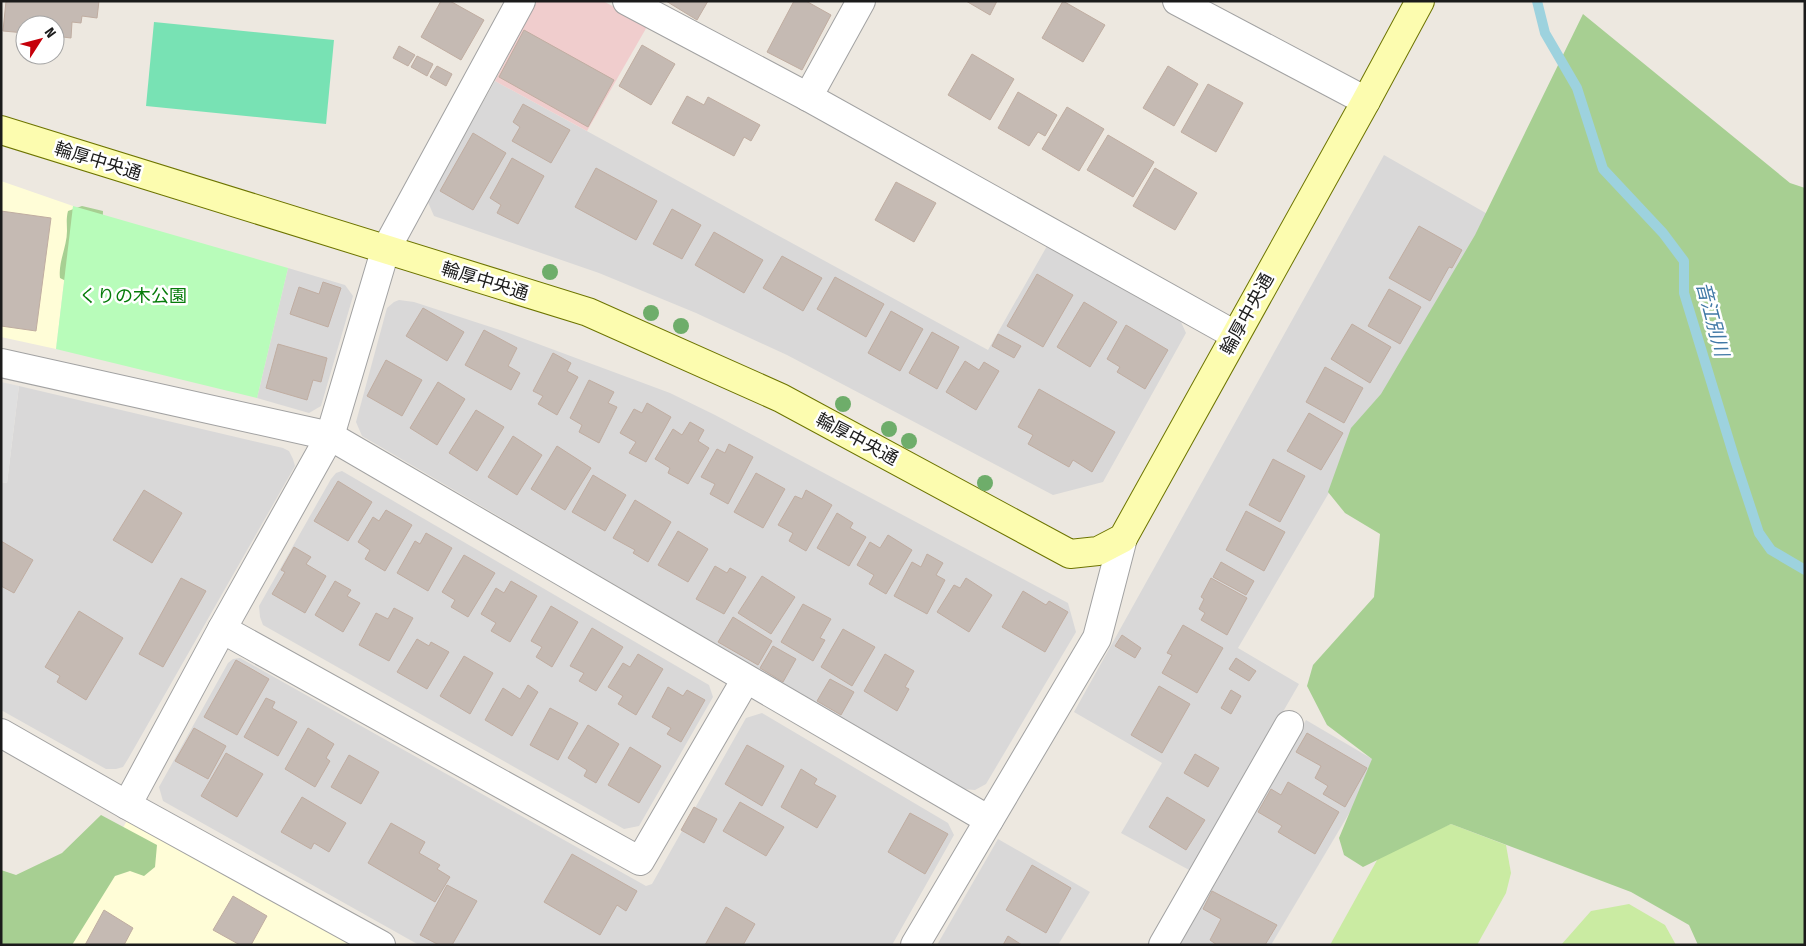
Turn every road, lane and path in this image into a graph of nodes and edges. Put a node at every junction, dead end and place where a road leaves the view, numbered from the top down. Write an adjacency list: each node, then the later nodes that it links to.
1 (520, 1): 9 (street)
2 (627, 1): 6 (street)
3 (861, 1): 6 (street)
4 (1177, 1): 7 (street)
5 (1420, 1): 7 (street, 輪厚中央通)
6 (808, 97): 10 (street)
7 (1366, 101): 10 (street, 輪厚中央通)
8 (1, 130): 9 (street, 輪厚中央通)
9 (385, 251): 12 (street); 13 (street, 輪厚中央通)
10 (1235, 335): 13 (street, 輪厚中央通)
11 (1, 362): 12 (street)
12 (330, 436): 14 (street); 15 (street)
13 (1123, 538): 19 (street)
14 (222, 629): 15 (street); 18 (street)
15 (746, 679): 19 (street)
16 (1289, 726): 22 (street)
17 (1, 733): 18 (street)
18 (127, 805): 20 (street)
19 (989, 820): 21 (street)
20 (381, 945)
21 (915, 945)
22 (1163, 945)

